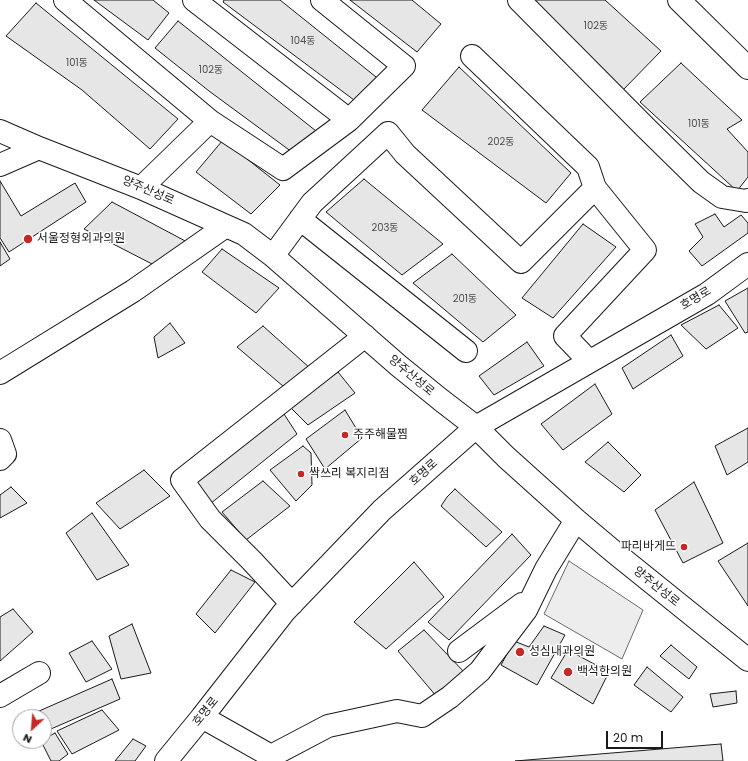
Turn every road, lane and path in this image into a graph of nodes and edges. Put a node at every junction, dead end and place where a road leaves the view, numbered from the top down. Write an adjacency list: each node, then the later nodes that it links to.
1 (65, 0): 9 (street)
2 (194, 0): 8 (street)
3 (322, 0): 8 (street)
4 (519, 0): 15 (street)
5 (679, 0): 7 (street)
6 (472, 56): 14 (street)
7 (748, 68)
8 (349, 120): 9 (street)
9 (210, 121): 13 (street)
10 (0, 132): 11 (street, 양주산성로)
11 (39, 148): 12 (street); 13 (street, 양주산성로)
12 (0, 165)
13 (141, 188): 17 (street, 양주산성로)
14 (595, 188): 16 (street); 22 (street)
15 (748, 200)
16 (300, 219): 18 (street); 21 (street)
17 (226, 226): 18 (street, 양주산성로); 23 (street)
18 (272, 256): 20 (street, 양주산성로)
19 (748, 264): 22 (street, 호명로)
20 (365, 336): 24 (street, 양주산성로); 29 (street)
21 (466, 351)
22 (589, 361): 24 (street, 호명로)
23 (0, 373)
24 (476, 427): 27 (street, 양주산성로); 29 (street, 호명로)
25 (0, 440): 26 (street)
26 (0, 459)
27 (576, 520): 28 (street); 31 (street, 양주산성로)
28 (534, 595): 30 (street); 34 (street)
29 (292, 604): 34 (street, 호명로)
30 (459, 651)
31 (748, 660)
32 (39, 673): 33 (street)
33 (0, 696)
34 (202, 717): 35 (street, 호명로)
35 (166, 761)

